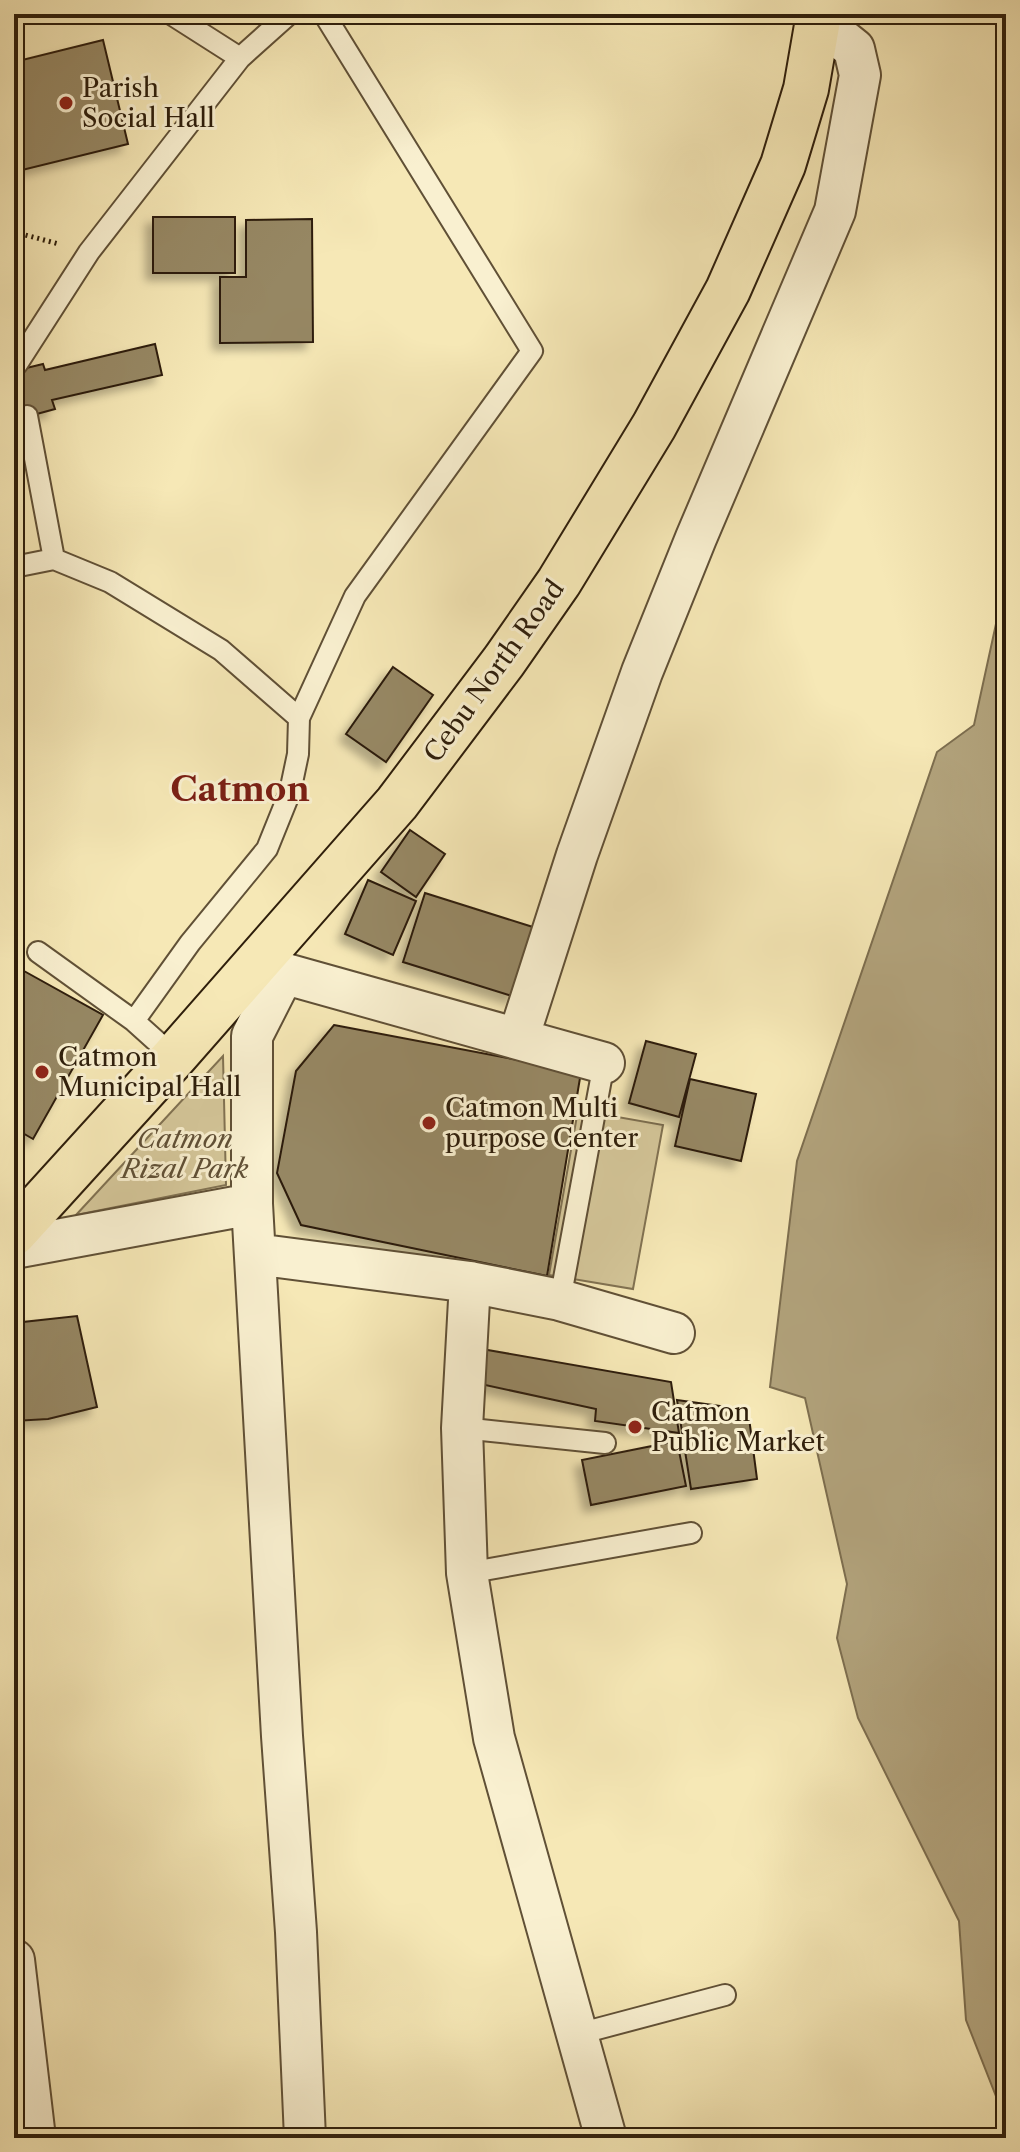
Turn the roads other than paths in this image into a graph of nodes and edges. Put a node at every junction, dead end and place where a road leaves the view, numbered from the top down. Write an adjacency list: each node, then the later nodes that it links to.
1 (171, 14): 5 (lane)
2 (289, 14): 5 (lane)
3 (324, 14): 10 (lane)
4 (819, 18): 12 (highway, Cebu North Road); 14 (street)
5 (240, 58): 6 (lane)
6 (17, 362)
7 (27, 416): 8 (lane)
8 (54, 559): 9 (lane); 10 (lane)
9 (14, 567)
10 (299, 718): 13 (lane)
11 (38, 952): 13 (lane)
12 (269, 969): 14 (street); 15 (highway, Cebu North Road); 17 (street)
13 (134, 1021): 15 (lane)
14 (518, 1039): 16 (street)
15 (174, 1057): 18 (highway, Cebu North Road)
16 (604, 1063): 22 (lane)
17 (252, 1204): 19 (street); 20 (street)
18 (14, 1233)
19 (14, 1248)
20 (255, 1254): 21 (street); 32 (street)
21 (470, 1282): 22 (street); 24 (street)
22 (560, 1300): 23 (street)
23 (674, 1333)
24 (462, 1428): 25 (lane); 27 (street)
25 (605, 1443)
26 (691, 1533): 27 (lane)
27 (467, 1573): 30 (street)
28 (14, 1960): 31 (street)
29 (725, 1995): 30 (lane)
30 (578, 2034): 33 (street)
31 (35, 2138)
32 (305, 2138)
33 (606, 2138)

